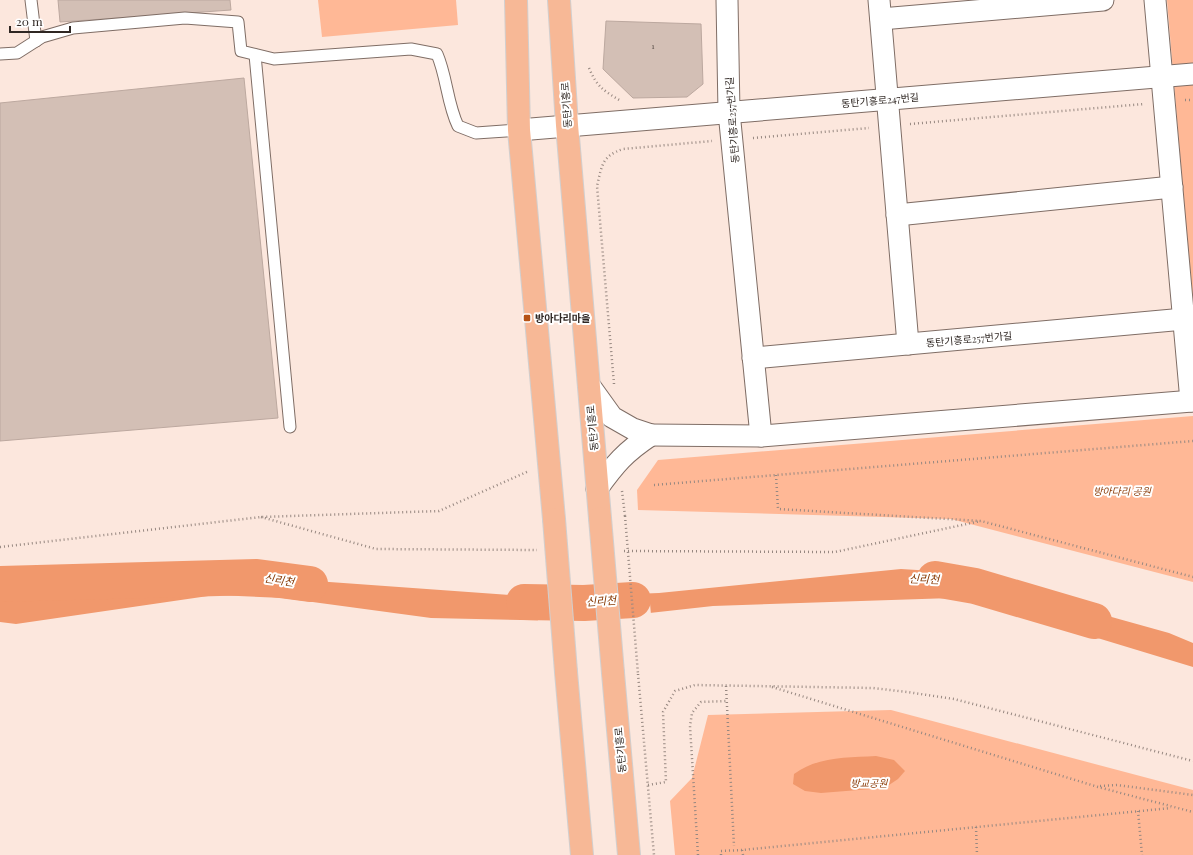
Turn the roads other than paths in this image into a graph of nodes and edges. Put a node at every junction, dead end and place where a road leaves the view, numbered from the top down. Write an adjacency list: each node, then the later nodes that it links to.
1 (31, 0): 8 (lane)
2 (516, 0): 16 (main road)
3 (559, 0): 15 (main road, 동탄기흥로)
4 (727, 0): 14 (street, 동탄기흥로257번가길)
5 (1103, 0): 7 (street)
6 (1155, 0): 12 (street)
7 (880, 10): 13 (street)
8 (36, 41): 9 (lane); 10 (lane)
9 (0, 54)
10 (255, 54): 16 (lane); 24 (lane)
11 (1193, 74): 12 (street, 동탄기흥로247번길)
12 (1162, 76): 13 (street, 동탄기흥로247번길); 17 (street)
13 (888, 99): 14 (street, 동탄기흥로247번길); 18 (street)
14 (730, 112): 15 (street, 동탄기흥로247번길); 21 (street, 동탄기흥로257번가길)
15 (567, 125): 16 (street, 동탄기흥로247번길); 22 (main road, 동탄기흥로)
16 (519, 130): 28 (main road, bridge)
17 (1172, 187): 18 (street); 19 (street)
18 (897, 215): 20 (street)
19 (1184, 319): 20 (street, 동탄기흥로257번가길); 23 (street)
20 (908, 344): 21 (street, 동탄기흥로257번가길)
21 (753, 358): 26 (street, 동탄기흥로257번가길)
22 (589, 385): 25 (street); 27 (main road, 동탄기흥로)
23 (1192, 401): 26 (street)
24 (290, 427)
25 (651, 435): 26 (street); 27 (street)
26 (761, 436)
27 (597, 489): 29 (main road, 동탄기흥로, bridge)
28 (582, 855)
29 (629, 855)

